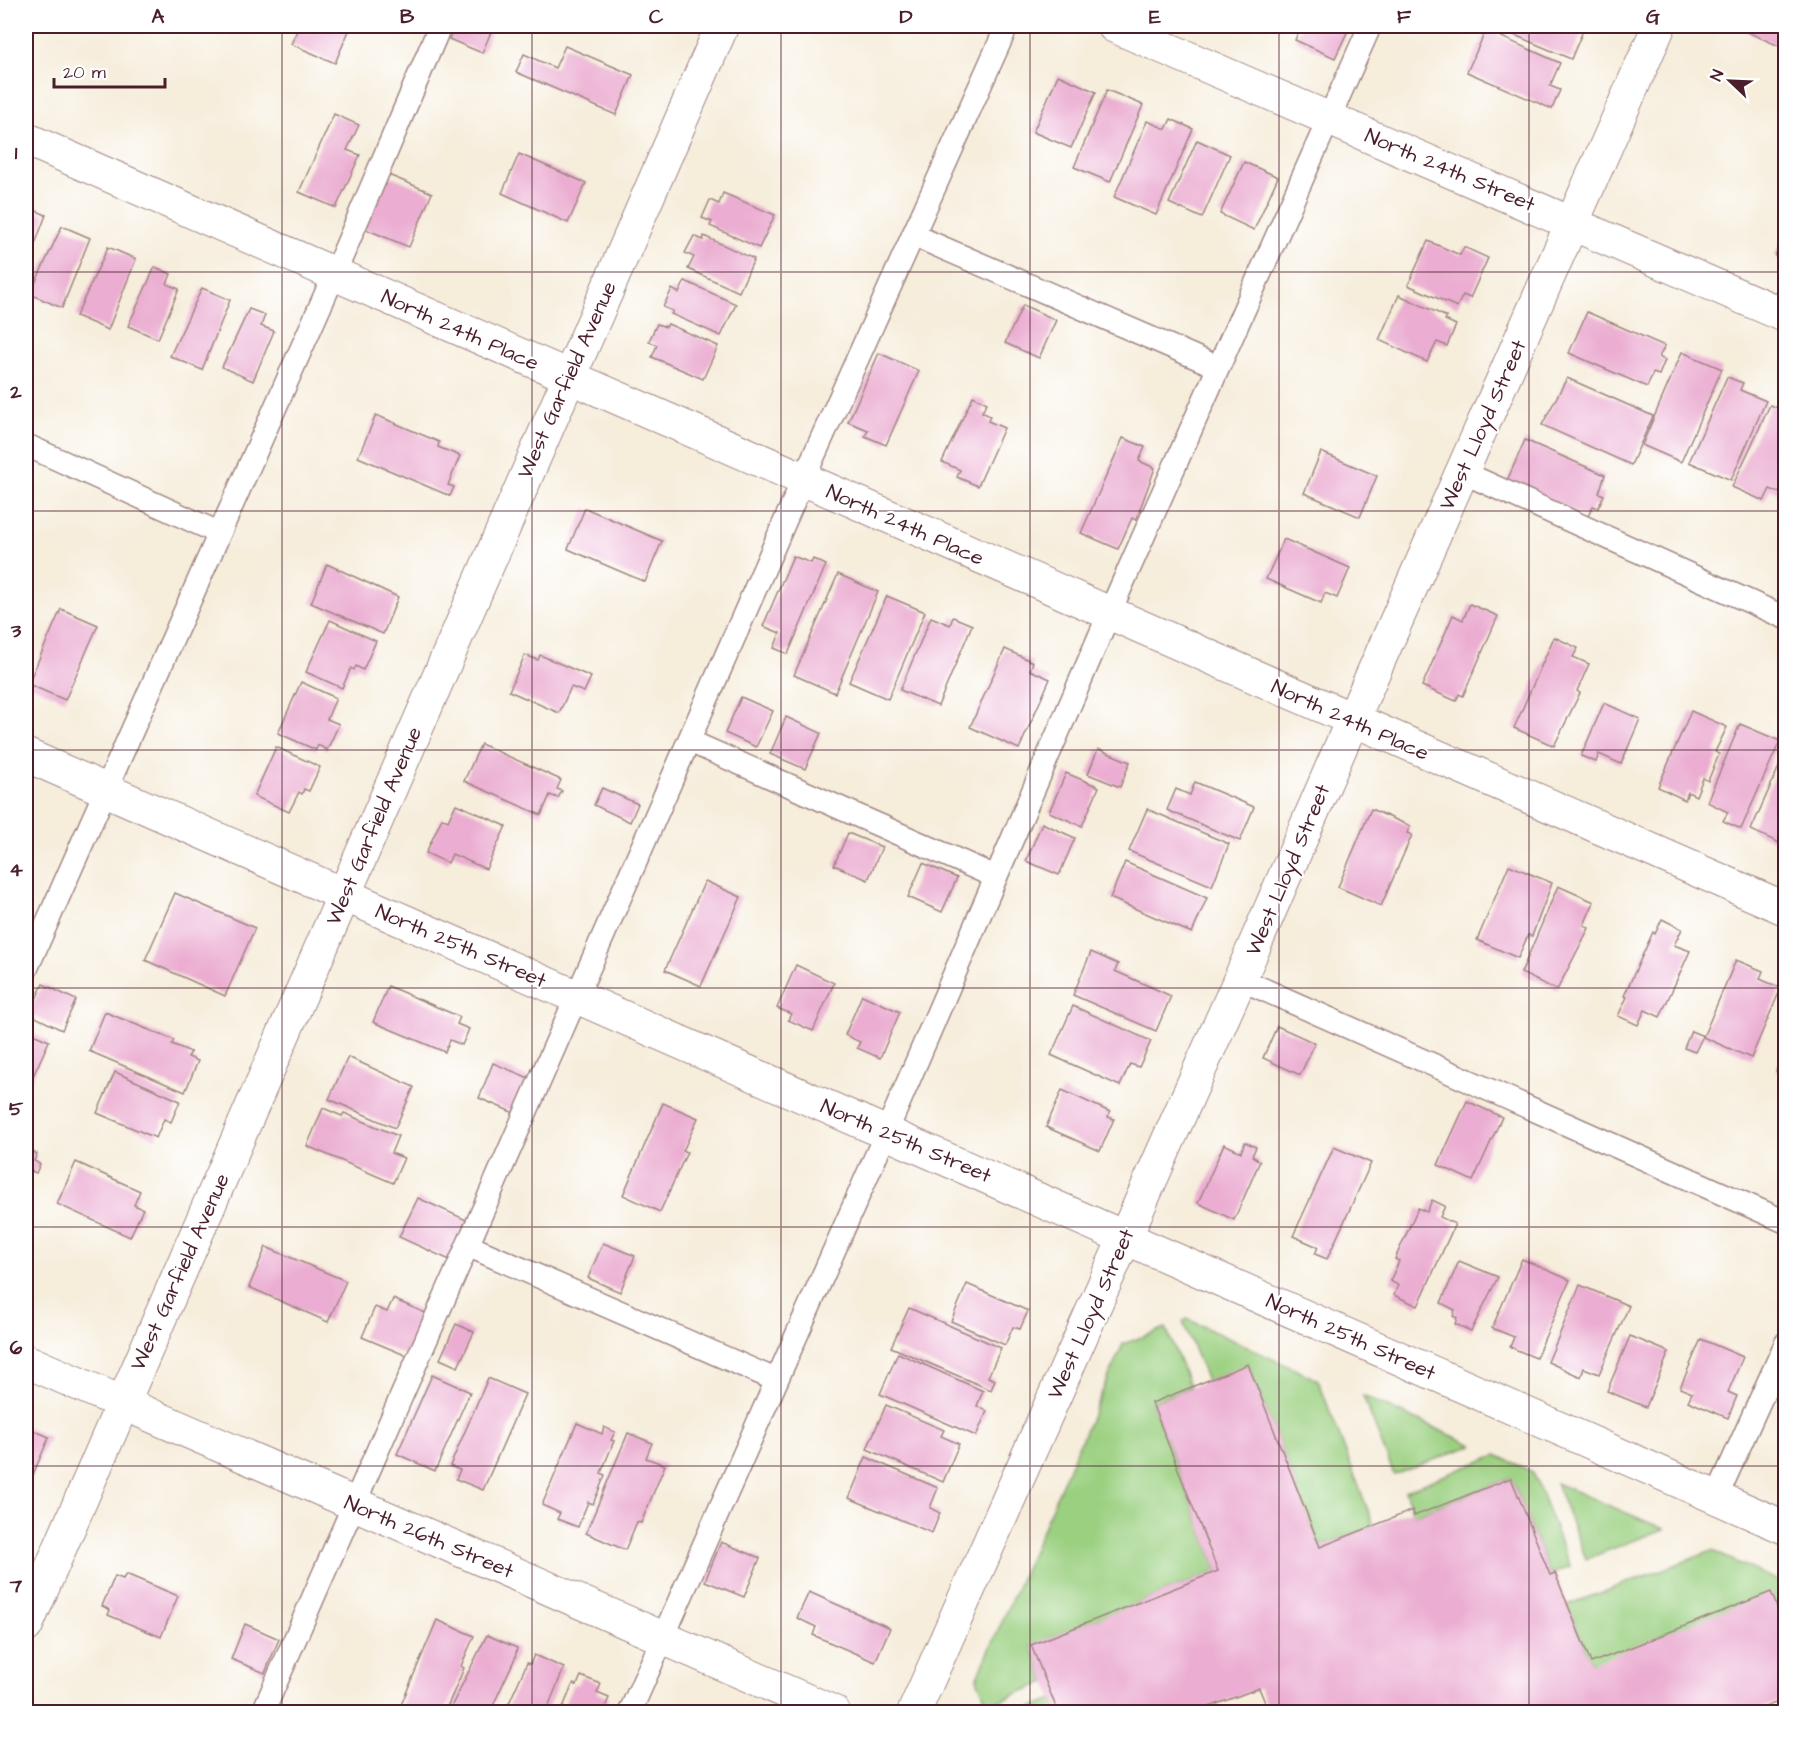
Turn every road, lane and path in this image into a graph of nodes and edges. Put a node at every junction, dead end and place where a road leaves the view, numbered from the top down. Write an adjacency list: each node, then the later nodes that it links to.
1 (440, 26): 11 (lane)
2 (722, 26): 14 (street, West Garfield Avenue)
3 (1007, 26): 10 (lane)
4 (1114, 26): 7 (street, North 24th Street)
5 (1370, 26): 7 (lane)
6 (1659, 26): 9 (street, West Lloyd Street)
7 (1329, 118): 9 (street, North 24th Street); 13 (lane)
8 (26, 139): 11 (street, North 24th Place)
9 (1574, 223): 12 (street, North 24th Street); 16 (street, West Lloyd Street)
10 (913, 235): 13 (lane); 17 (lane)
11 (334, 275): 14 (street, North 24th Place); 18 (lane)
12 (1785, 316)
13 (1218, 368): 19 (lane)
14 (567, 377): 17 (street, North 24th Place); 26 (street, West Garfield Avenue)
15 (26, 445): 18 (lane)
16 (1462, 472): 20 (lane); 21 (street, West Lloyd Street)
17 (803, 480): 19 (street, North 24th Place); 22 (lane)
18 (219, 533): 24 (lane)
19 (1109, 614): 21 (street, North 24th Place); 25 (lane)
20 (1785, 618)
21 (1352, 721): 27 (street, North 24th Place); 29 (street, West Lloyd Street)
22 (690, 741): 25 (lane); 30 (lane)
23 (26, 755): 24 (street, North 25th Street)
24 (104, 789): 26 (street, North 25th Street); 28 (lane)
25 (996, 877): 31 (lane)
26 (343, 896): 30 (street, North 25th Street); 38 (street, West Garfield Avenue)
27 (1785, 909)
28 (26, 970)
29 (1240, 979): 32 (lane); 33 (street, West Lloyd Street)
30 (578, 997): 31 (street, North 25th Street); 34 (lane)
31 (886, 1133): 33 (street, North 25th Street); 37 (lane)
32 (1785, 1222)
33 (1125, 1236): 39 (street, North 25th Street); 47 (street, West Lloyd Street)
34 (469, 1246): 37 (lane); 40 (lane)
35 (1785, 1343): 39 (lane)
36 (26, 1361): 38 (street, North 26th Street)
37 (776, 1380): 43 (lane)
38 (123, 1404): 40 (street, North 26th Street); 42 (street, West Garfield Avenue)
39 (1716, 1498): 41 (street, North 25th Street)
40 (356, 1505): 43 (street, North 26th Street); 44 (lane)
41 (1785, 1528)
42 (26, 1626)
43 (663, 1638): 45 (lane); 46 (street, North 26th Street)
44 (263, 1713)
45 (630, 1713)
46 (833, 1713)
47 (914, 1713)

